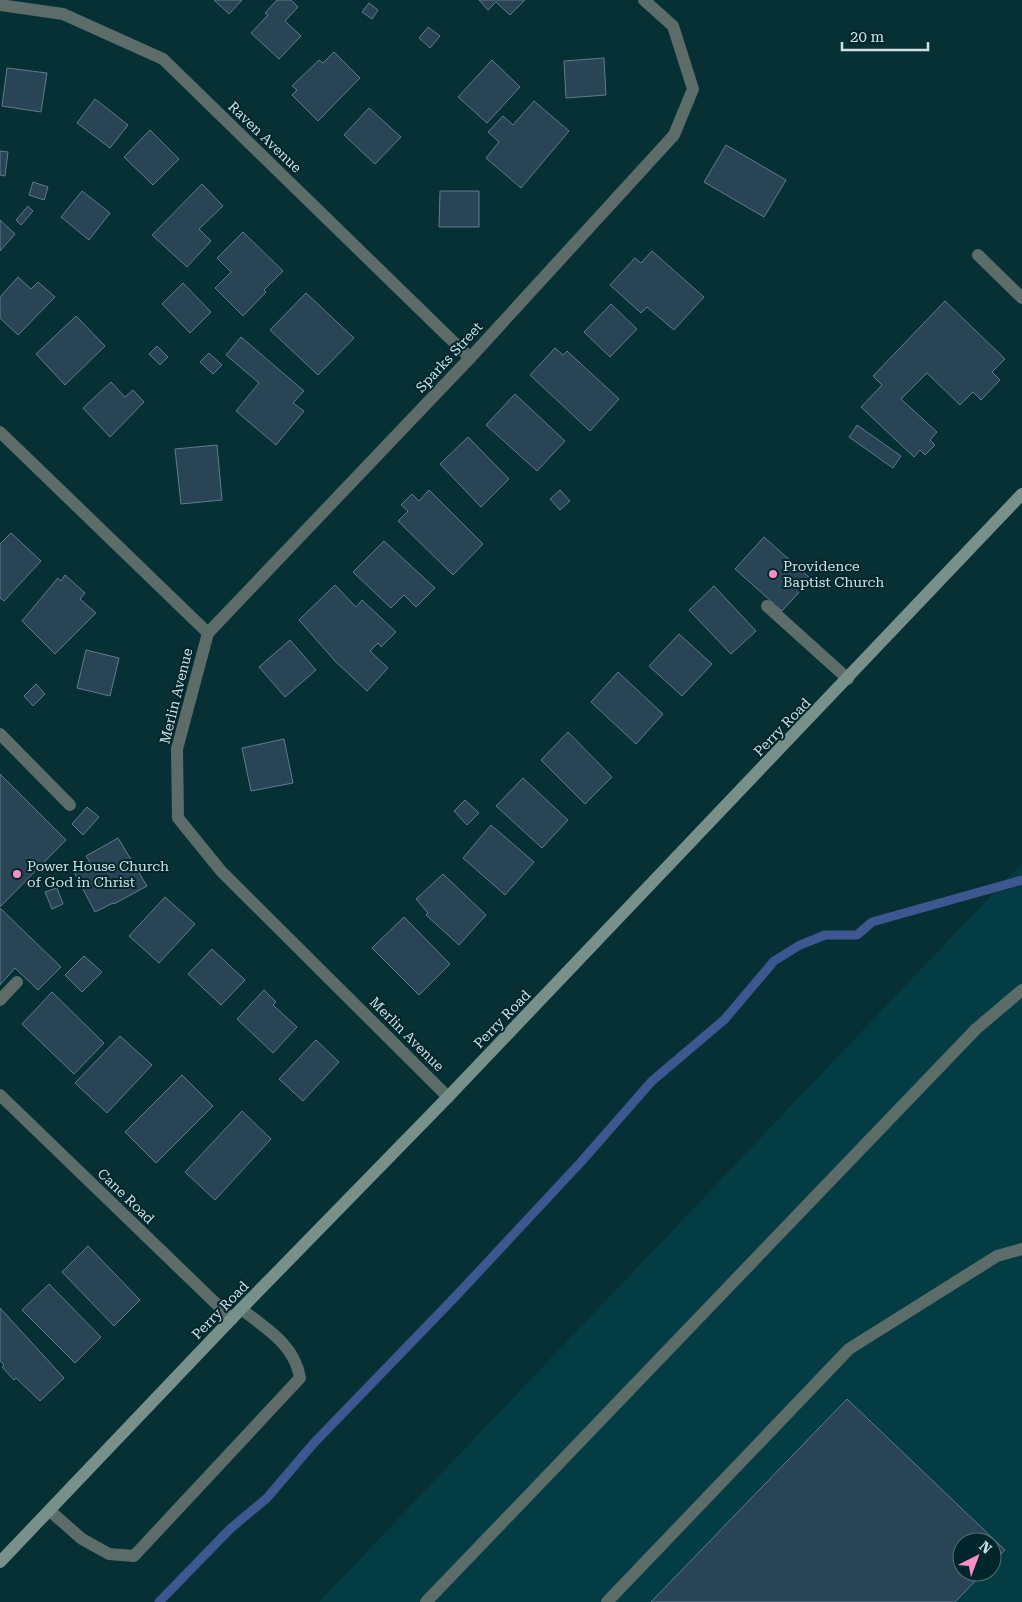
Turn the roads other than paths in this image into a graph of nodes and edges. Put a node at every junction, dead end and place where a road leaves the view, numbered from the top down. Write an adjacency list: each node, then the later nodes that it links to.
1 (644, 0): 5 (street, Sparks Street)
2 (0, 5): 5 (street, Raven Avenue)
3 (978, 255): 4 (street)
4 (1022, 298)
5 (470, 358): 9 (street, Sparks Street)
6 (0, 432): 9 (street)
7 (1022, 494): 10 (main road, Perry Road)
8 (767, 606): 10 (street)
9 (208, 633): 17 (street, Merlin Avenue)
10 (848, 679): 17 (main road, Perry Road)
11 (0, 734): 12 (street)
12 (70, 805)
13 (17, 982): 15 (street)
14 (1022, 990): 23 (street)
15 (0, 1000)
16 (0, 1095): 20 (street, Cane Road)
17 (448, 1097): 19 (main road, Perry Road)
18 (1022, 1250): 24 (street)
19 (242, 1309): 20 (main road, Perry Road); 21 (street)
20 (232, 1319): 21 (main road, Perry Road)
21 (50, 1511): 22 (main road, Perry Road)
22 (0, 1562)
23 (426, 1602)
24 (607, 1602)

